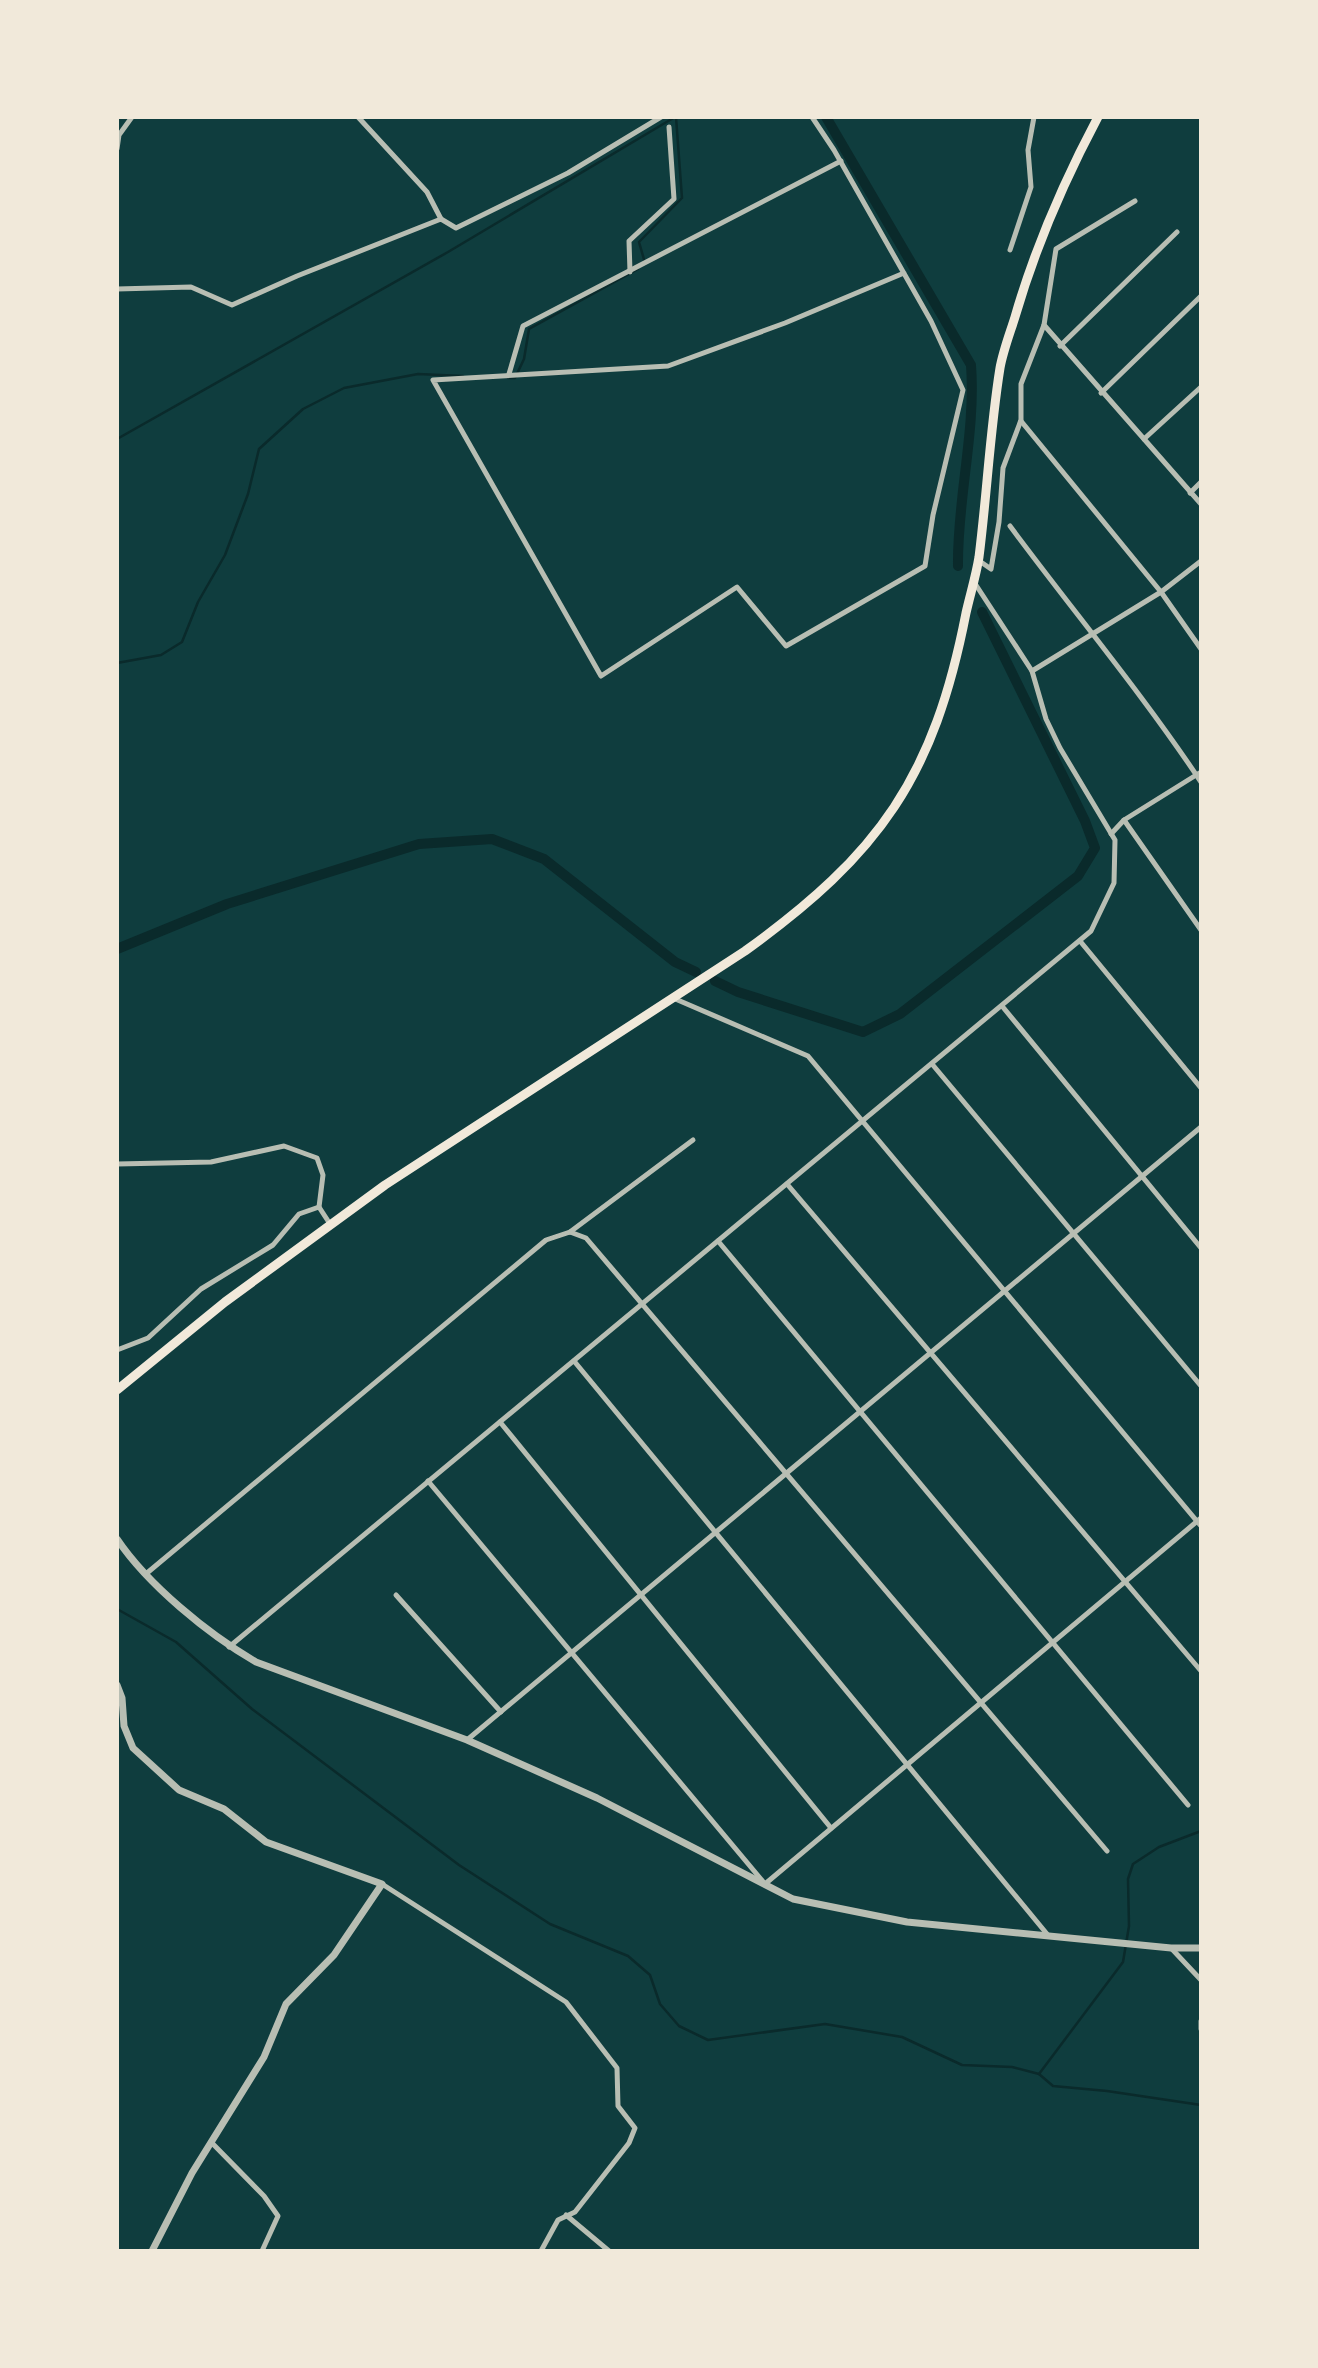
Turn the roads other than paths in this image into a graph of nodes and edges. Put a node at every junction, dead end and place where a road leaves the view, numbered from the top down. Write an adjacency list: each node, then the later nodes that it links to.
1 (132, 117): 8 (street)
2 (358, 117): 11 (street)
3 (661, 117): 11 (street)
4 (812, 117): 9 (street)
5 (1034, 117): 13 (street)
6 (1097, 117): 29 (highway)
7 (668, 127): 14 (street)
8 (117, 149)
9 (841, 161): 14 (street); 15 (street)
10 (1135, 201): 18 (street)
11 (441, 219): 16 (street)
12 (1177, 232): 19 (street)
13 (1010, 250)
14 (630, 272): 20 (street)
15 (904, 274): 20 (street); 20 (street)
16 (117, 289)
17 (1201, 296): 22 (street)
18 (1044, 325): 19 (street); 23 (street)
19 (1060, 346): 22 (street)
20 (509, 374)
21 (1201, 387): 24 (street)
22 (1101, 393): 24 (street)
23 (1021, 421): 29 (street); 32 (street)
24 (1144, 439): 26 (street)
25 (1201, 482): 26 (street)
26 (1190, 493): 27 (street)
27 (1201, 504)
28 (1010, 526): 33 (street)
29 (978, 560): 31 (highway)
30 (1201, 561): 32 (street)
31 (973, 580): 35 (street); 42 (highway)
32 (1161, 592): 33 (street); 34 (street)
33 (1093, 633): 35 (street); 36 (street)
34 (1201, 649)
35 (1032, 671): 39 (street)
36 (1199, 774): 37 (street); 38 (street)
37 (1201, 782)
38 (1124, 820): 39 (street); 40 (street)
39 (1111, 834): 41 (street)
40 (1201, 929)
41 (1080, 941): 43 (street); 45 (street)
42 (673, 998): 46 (street); 53 (highway)
43 (1002, 1006): 44 (street); 50 (street)
44 (932, 1064): 46 (street); 55 (street)
45 (1201, 1088)
46 (863, 1121): 51 (street); 58 (street)
47 (1201, 1127): 50 (street)
48 (693, 1140): 54 (street)
49 (117, 1164): 52 (street)
50 (1142, 1176): 55 (street); 57 (street)
51 (787, 1184): 56 (street); 61 (street)
52 (318, 1207): 53 (street); 60 (street)
53 (330, 1224): 64 (highway)
54 (570, 1232): 59 (street); 72 (street)
55 (1073, 1234): 58 (street); 63 (street)
56 (718, 1241): 59 (street); 65 (street)
57 (1201, 1248)
58 (1004, 1291): 61 (street); 69 (street)
59 (642, 1304): 62 (street); 67 (street)
60 (117, 1350)
61 (930, 1353): 65 (street); 73 (street)
62 (574, 1361): 66 (street); 70 (street)
63 (1201, 1386)
64 (117, 1390)
65 (861, 1413): 67 (street); 76 (street)
66 (500, 1422): 68 (street); 74 (street)
67 (786, 1474): 70 (street); 81 (street)
68 (428, 1481): 77 (street); 78 (street)
69 (1199, 1522): 73 (street)
70 (716, 1532): 74 (street); 84 (street)
71 (117, 1539): 72 (street)
72 (147, 1573): 77 (street)
73 (1125, 1582): 76 (street); 79 (street)
74 (643, 1594): 78 (street); 86 (street)
75 (397, 1595): 82 (street)
76 (1052, 1643): 81 (street); 85 (street)
77 (229, 1647): 83 (street)
78 (572, 1653): 82 (street); 89 (street)
79 (1201, 1671)
80 (117, 1685): 88 (street)
81 (981, 1703): 84 (street); 87 (street)
82 (501, 1712): 83 (street)
83 (467, 1740): 89 (street)
84 (908, 1764): 86 (street); 90 (street)
85 (1188, 1805)
86 (831, 1828): 89 (street)
87 (1107, 1851)
88 (382, 1884): 96 (street); 97 (street)
89 (765, 1884): 90 (street)
90 (1047, 1934): 91 (street)
91 (1171, 1948): 92 (street); 93 (street)
92 (1201, 1948)
93 (1201, 1980)
94 (1201, 2021): 95 (street)
95 (1201, 2029)
96 (211, 2142): 98 (street); 99 (street)
97 (565, 2215): 100 (street); 101 (street)
98 (152, 2251)
99 (262, 2251)
100 (541, 2251)
101 (609, 2251)

